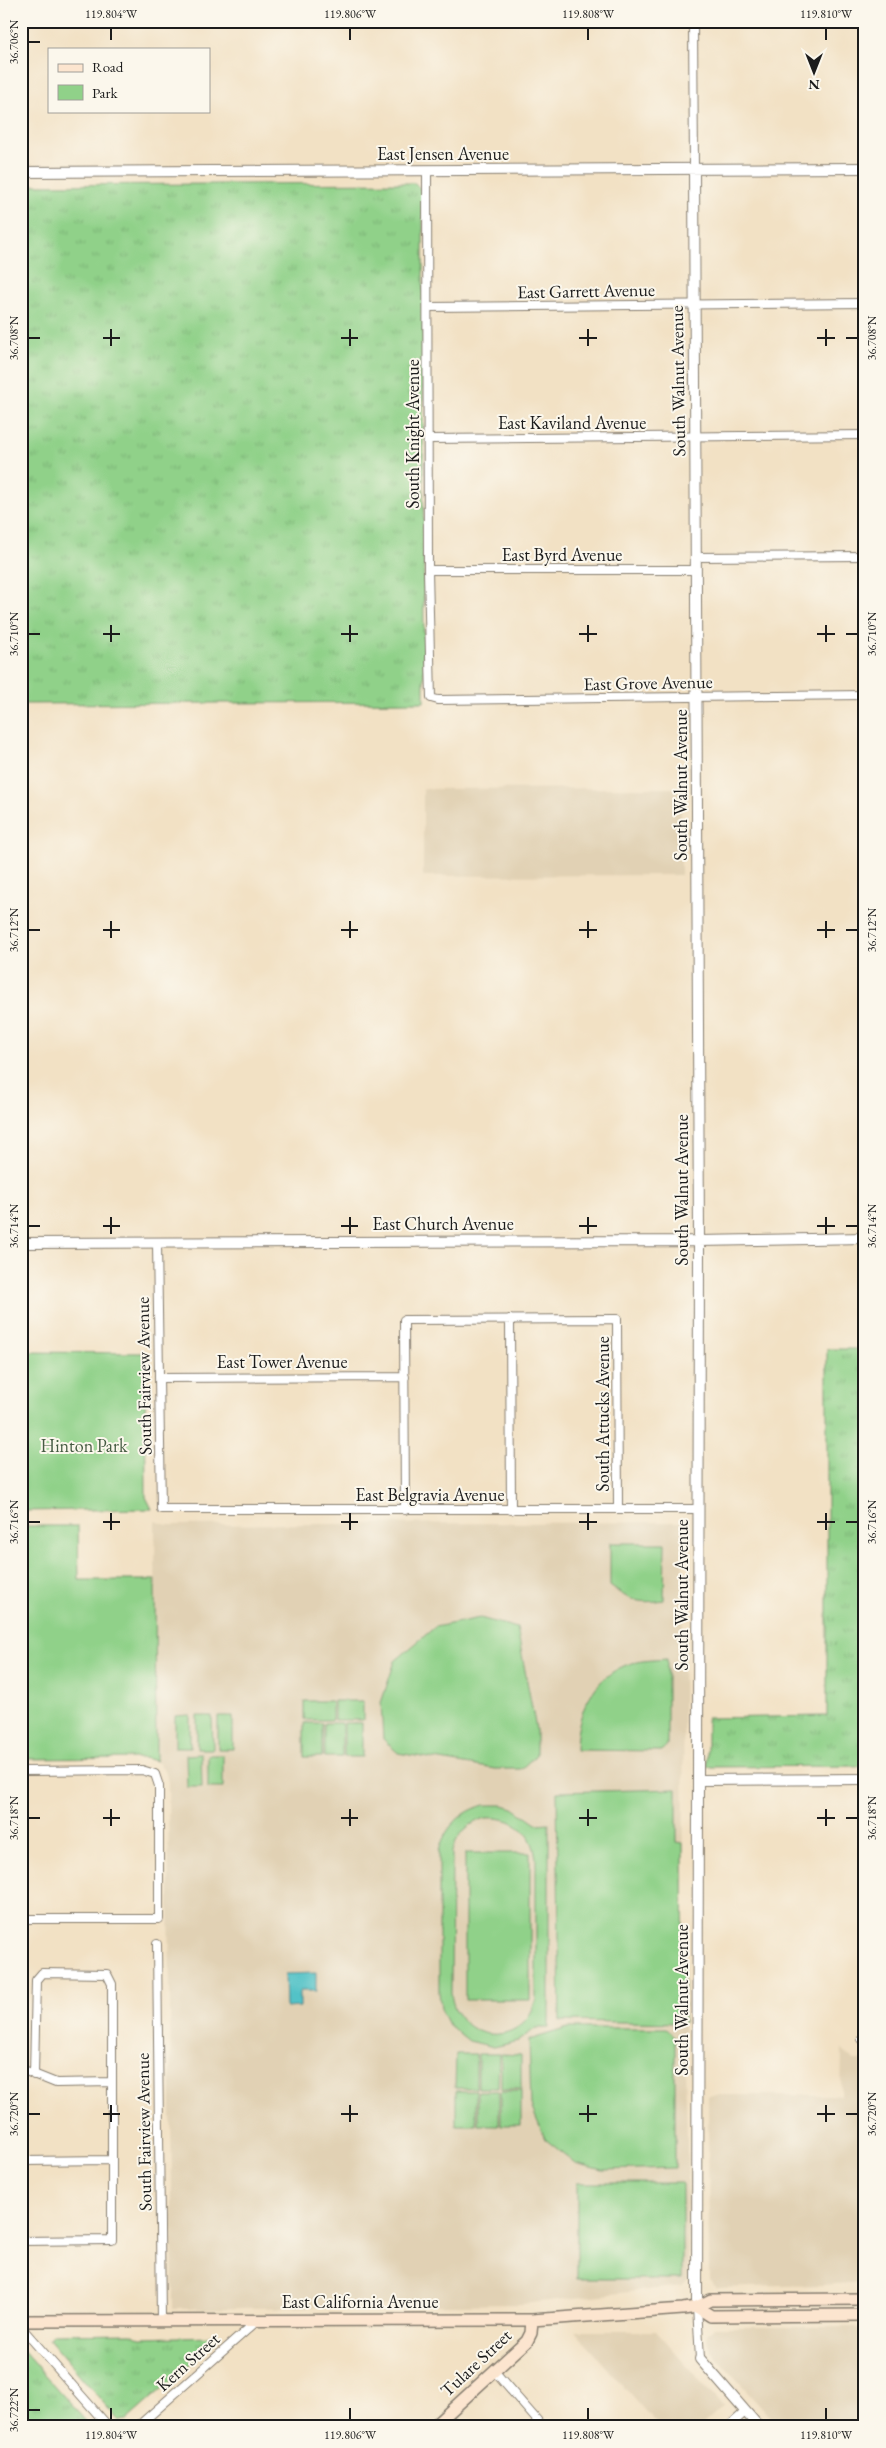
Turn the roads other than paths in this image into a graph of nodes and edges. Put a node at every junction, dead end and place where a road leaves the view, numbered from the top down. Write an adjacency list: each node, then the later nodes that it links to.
1 (694, 21): 3 (street, South Walnut Avenue)
2 (865, 168): 3 (street, East Jensen Avenue)
3 (694, 169): 4 (street, East Jensen Avenue); 7 (street, South Walnut Avenue)
4 (427, 170): 5 (street, East Jensen Avenue); 8 (street, South Knight Avenue)
5 (21, 172)
6 (865, 303): 7 (street, East Garrett Avenue)
7 (693, 304): 8 (street, East Garrett Avenue); 11 (street, South Walnut Avenue)
8 (428, 307): 10 (street, South Knight Avenue)
9 (865, 435): 11 (street, East Kaviland Avenue)
10 (429, 438): 11 (street, East Kaviland Avenue); 14 (street, South Knight Avenue)
11 (696, 438): 13 (street, South Walnut Avenue)
12 (865, 556): 13 (street)
13 (696, 557): 15 (street, South Walnut Avenue)
14 (428, 570): 15 (street, East Byrd Avenue); 17 (street, South Knight Avenue)
15 (696, 570): 18 (street, South Walnut Avenue)
16 (865, 695): 18 (street, East Grove Avenue)
17 (431, 698): 18 (street, East Grove Avenue)
18 (696, 698): 20 (street, South Walnut Avenue)
19 (865, 1238): 20 (street, East Church Avenue)
20 (699, 1240): 22 (street, East Church Avenue); 28 (street, South Walnut Avenue)
21 (21, 1243): 22 (street, East Church Avenue)
22 (157, 1243): 25 (street, South Fairview Avenue)
23 (510, 1319): 24 (street); 27 (street, South Attucks Avenue); 30 (street)
24 (405, 1377): 25 (street, East Tower Avenue); 29 (street)
25 (159, 1378): 26 (street, South Fairview Avenue)
26 (160, 1509): 29 (street, East Belgravia Avenue)
27 (618, 1509): 28 (street, East Belgravia Avenue); 30 (street, East Belgravia Avenue)
28 (699, 1509): 33 (street, South Walnut Avenue)
29 (405, 1510): 30 (street, East Belgravia Avenue)
30 (511, 1510)
31 (21, 1771): 34 (street)
32 (865, 1779): 33 (street)
33 (699, 1780): 43 (street, South Walnut Avenue)
34 (21, 1919)
35 (157, 1944): 46 (street, South Fairview Avenue)
36 (21, 2069): 37 (street)
37 (34, 2075): 38 (street); 38 (street)
38 (112, 2082): 39 (street)
39 (112, 2160): 40 (street); 41 (street)
40 (23, 2161)
41 (21, 2242)
42 (865, 2299): 43 (main road, East California Avenue)
43 (697, 2307): 44 (main road, East California Avenue); 47 (main road, East California Avenue); 50 (street, South Walnut Avenue)
44 (865, 2315)
45 (259, 2319): 46 (main road, East California Avenue); 47 (main road, East California Avenue); 54 (street, Kern Street)
46 (161, 2320): 48 (main road, East California Avenue)
47 (532, 2320): 51 (main road, Tulare Street)
48 (21, 2321)
49 (21, 2327): 53 (street)
50 (700, 2359): 52 (street)
51 (495, 2372): 55 (main road, Tulare Street); 56 (street)
52 (745, 2412): 57 (street); 58 (street)
53 (110, 2427)
54 (137, 2427)
55 (433, 2427)
56 (543, 2427)
57 (728, 2427)
58 (759, 2427)

